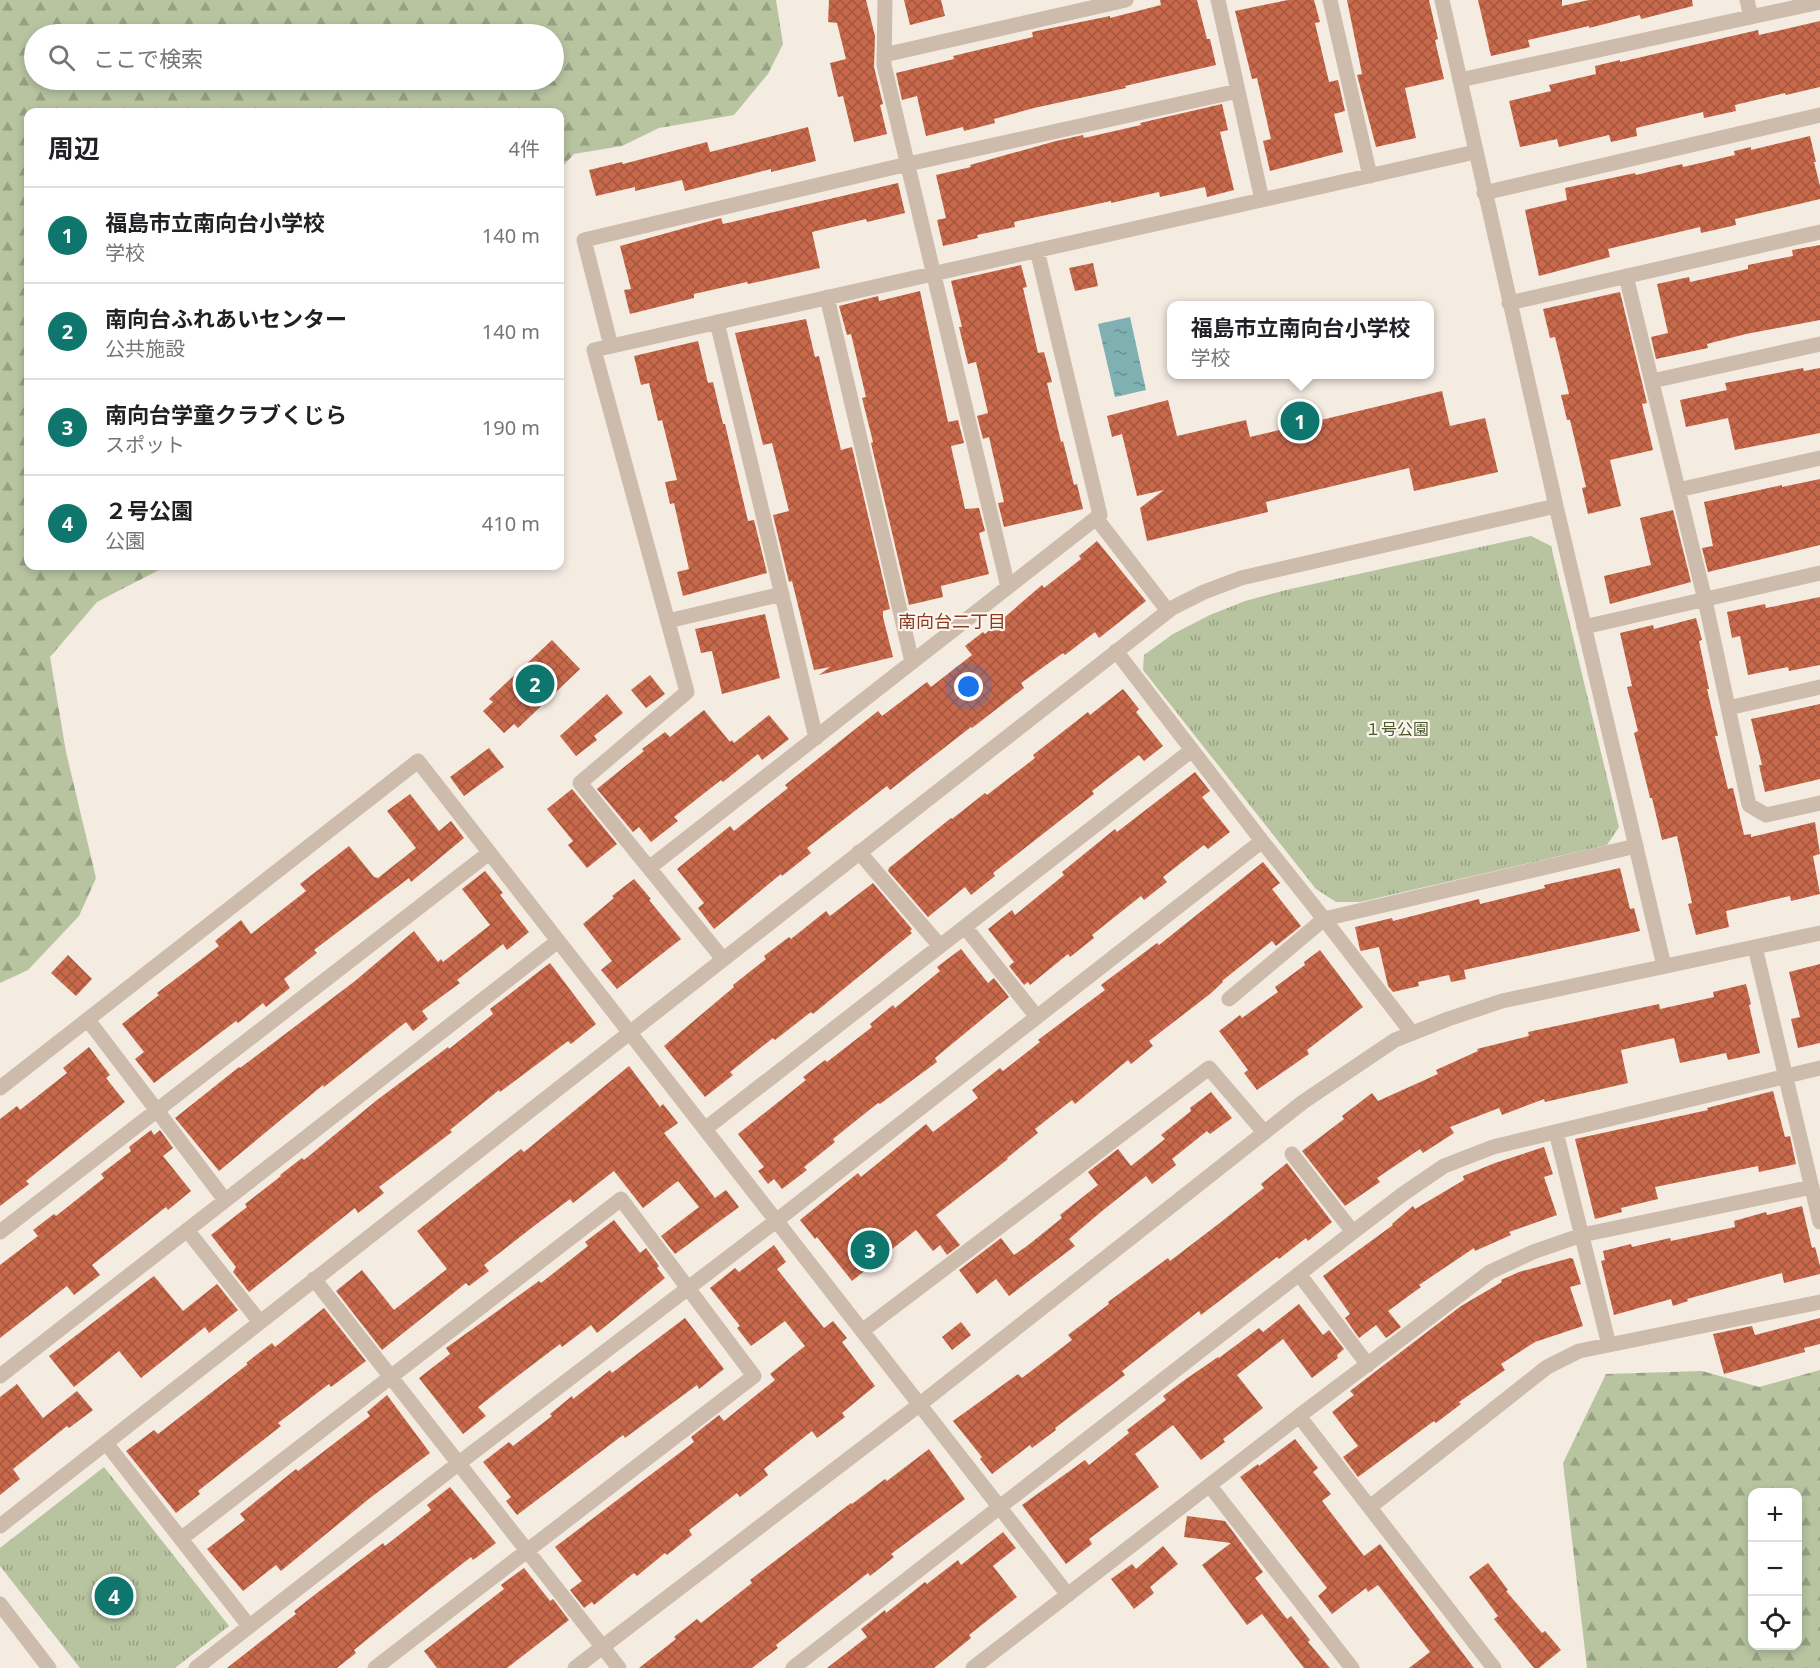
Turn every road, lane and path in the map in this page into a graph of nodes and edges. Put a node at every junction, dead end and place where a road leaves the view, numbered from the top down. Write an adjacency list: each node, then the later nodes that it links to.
1 (885, 0): 9 (street)
2 (1126, 0): 9 (street)
3 (1218, 0): 11 (street)
4 (1330, 0): 15 (street)
5 (1442, 0): 10 (street)
6 (1747, 0): 8 (street)
7 (1820, 2): 8 (street)
8 (1751, 17): 10 (street)
9 (884, 56): 14 (street)
10 (1460, 80): 13 (street)
11 (1238, 91): 14 (street); 17 (street)
12 (1820, 116): 16 (street)
13 (1475, 152): 15 (street); 16 (street)
14 (908, 164): 20 (street); 26 (street)
15 (1370, 176): 17 (street)
16 (1484, 193): 23 (street)
17 (1262, 200): 19 (street)
18 (1820, 232): 21 (street)
19 (1037, 250): 20 (street); 31 (street)
20 (934, 274): 22 (street); 33 (street)
21 (1626, 276): 23 (street); 27 (street)
22 (827, 297): 24 (street); 40 (street)
23 (1509, 303): 30 (street)
24 (717, 322): 26 (street); 34 (street)
25 (1820, 344): 27 (street)
26 (611, 346): 37 (street)
27 (1652, 381): 29 (street)
28 (1820, 458): 29 (street)
29 (1678, 490): 35 (street)
30 (1556, 506): 36 (street); 38 (street)
31 (1096, 518): 33 (street); 36 (street)
32 (1820, 573): 35 (street)
33 (1008, 587): 40 (street)
34 (782, 594): 37 (street); 43 (street)
35 (1705, 600): 38 (street); 42 (street)
36 (1168, 611): 39 (street)
37 (668, 621): 50 (street)
38 (1584, 627): 47 (street)
39 (1116, 651): 44 (street); 48 (street)
40 (912, 662): 43 (street)
41 (1820, 687): 42 (street)
42 (1728, 708): 45 (street)
43 (816, 738): 50 (street)
44 (1192, 750): 46 (street); 52 (street)
45 (1820, 803)
46 (1262, 841): 51 (street); 60 (street)
47 (1636, 846): 51 (street); 58 (street)
48 (860, 852): 55 (street); 57 (street)
49 (489, 853): 54 (street); 61 (street); 67 (street)
50 (649, 868): 57 (street)
51 (1324, 919): 59 (street); 63 (street)
52 (964, 927): 55 (street); 60 (street)
53 (1820, 933): 56 (street)
54 (558, 941): 62 (street); 73 (street)
55 (940, 946): 68 (street)
56 (1755, 947): 58 (street); 65 (street)
57 (723, 959): 62 (street)
58 (1664, 966): 63 (street)
59 (1229, 999)
60 (1037, 1017): 74 (street)
61 (88, 1020): 66 (street); 67 (street)
62 (629, 1032): 68 (street); 81 (street)
63 (1412, 1033): 69 (street)
64 (1820, 1068): 65 (street)
65 (1786, 1075): 70 (street); 72 (street)
66 (0, 1088)
67 (157, 1110): 73 (street); 77 (street)
68 (705, 1129): 74 (street)
69 (1264, 1132): 85 (street); 90 (street)
70 (1556, 1132): 78 (street); 79 (street)
71 (1292, 1154): 78 (street)
72 (1812, 1187): 75 (street); 79 (street)
73 (225, 1200): 76 (street)
74 (776, 1221): 82 (street); 85 (street)
75 (1820, 1222)
76 (187, 1230): 84 (street); 88 (street)
77 (0, 1232)
78 (1353, 1232): 80 (street)
79 (1582, 1235): 86 (street); 87 (street)
80 (1299, 1274): 87 (street); 96 (street)
81 (314, 1279): 84 (street); 89 (street)
82 (689, 1288): 89 (street); 93 (street); 99 (street)
83 (1820, 1302): 86 (street)
84 (260, 1322): 92 (street)
85 (862, 1331): 90 (street)
86 (1609, 1346): 95 (street)
87 (1368, 1365): 91 (street)
88 (0, 1376)
89 (391, 1376): 93 (street); 98 (street)
90 (919, 1405): 96 (street); 103 (street)
91 (1299, 1416): 94 (street); 95 (street)
92 (106, 1443): 97 (street); 98 (street)
93 (459, 1463): 99 (street); 102 (street)
94 (1210, 1486): 100 (street); 111 (street)
95 (1370, 1507): 112 (street)
96 (999, 1508): 100 (street); 109 (street)
97 (0, 1526)
98 (182, 1538): 102 (street)
99 (526, 1551): 103 (street); 106 (street)
100 (1068, 1595): 110 (street)
101 (0, 1604): 105 (street)
102 (249, 1626): 104 (street)
103 (602, 1647): 107 (street); 108 (street)
104 (199, 1667)
105 (50, 1668)
106 (375, 1668)
107 (575, 1668)
108 (619, 1668)
109 (793, 1668)
110 (973, 1668)
111 (1352, 1668)
112 (1494, 1668)

